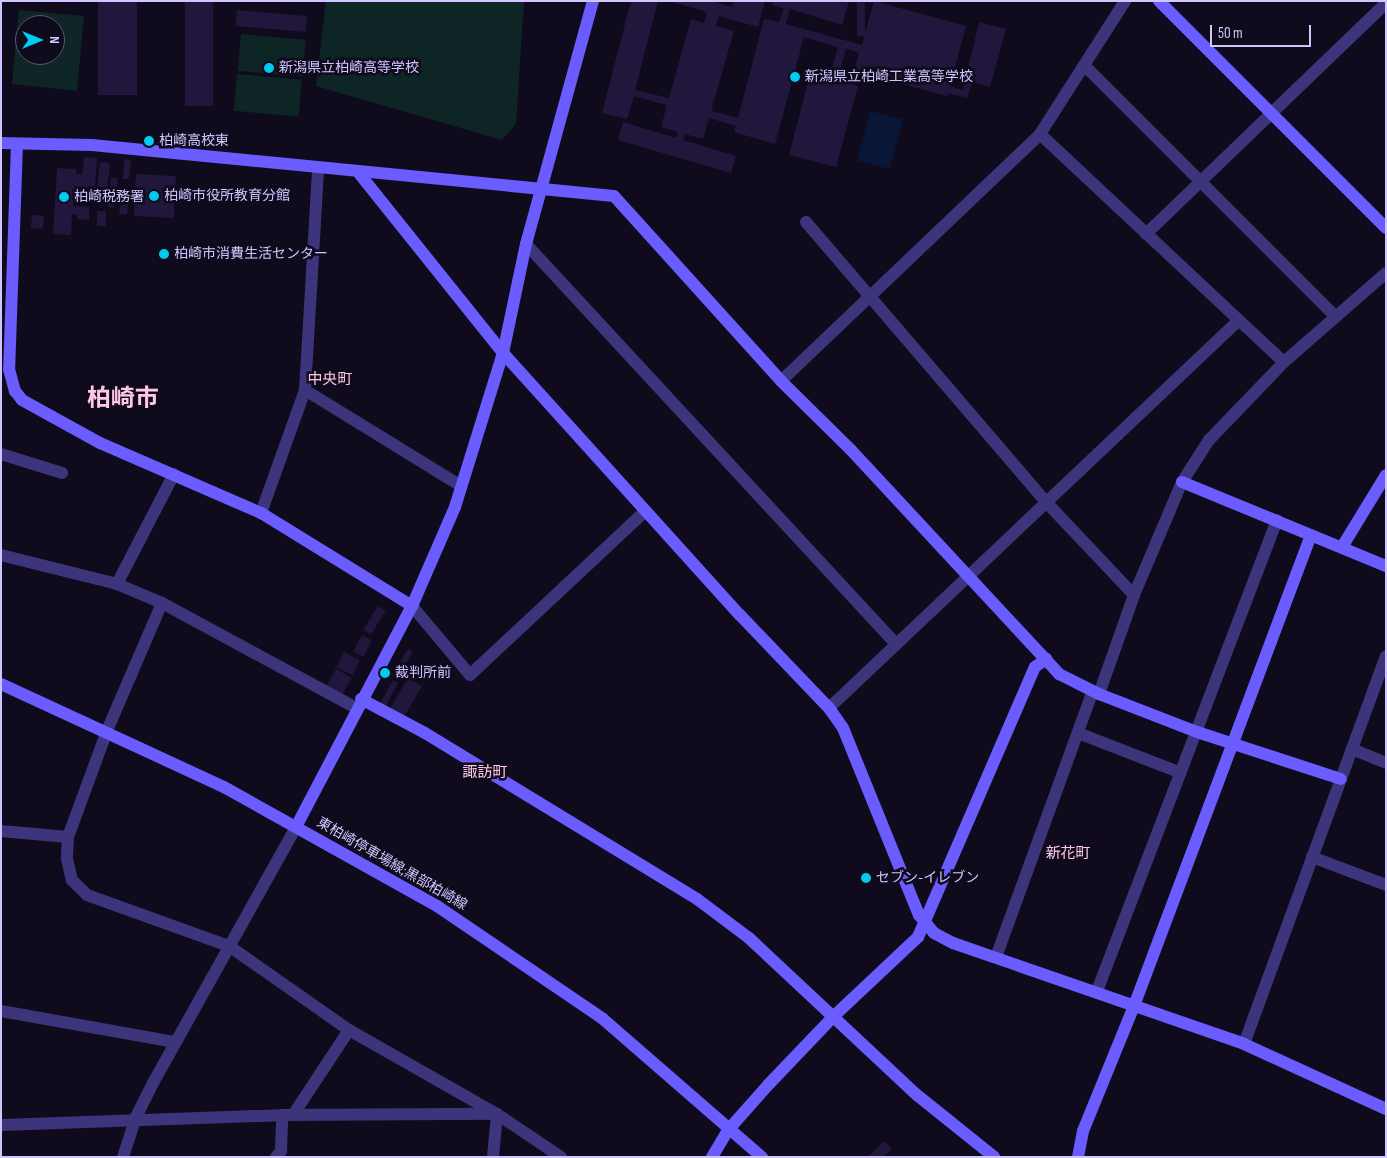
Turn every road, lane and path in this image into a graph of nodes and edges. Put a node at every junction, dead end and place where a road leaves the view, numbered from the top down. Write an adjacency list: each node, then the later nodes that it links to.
1 (594, 1): 13 (street)
2 (1125, 1): 5 (street)
3 (1159, 1): 6 (street)
4 (1386, 3): 6 (street)
5 (1084, 65): 7 (street); 12 (street)
6 (1271, 114): 12 (street); 15 (street)
7 (1040, 134): 16 (street); 19 (street)
8 (1, 143): 9 (street)
9 (17, 144): 10 (street); 28 (street)
10 (318, 168): 11 (street); 25 (street)
11 (358, 172): 13 (street); 22 (street)
12 (1201, 181): 16 (street); 20 (street)
13 (542, 187): 17 (street); 24 (street)
14 (806, 222): 19 (street)
15 (1386, 228)
16 (1146, 234): 21 (street)
17 (526, 244): 22 (street); 45 (street)
18 (1386, 273): 20 (street)
19 (873, 297): 24 (street); 32 (street)
20 (1336, 317): 23 (street)
21 (1238, 320): 23 (street); 32 (street)
22 (503, 353): 31 (street); 33 (street)
23 (1284, 362): 30 (street)
24 (781, 381): 40 (street)
25 (305, 390): 31 (street); 34 (street)
26 (1, 454): 27 (street)
27 (62, 473)
28 (174, 474): 34 (street); 41 (street)
29 (1386, 475): 37 (street)
30 (1182, 482): 35 (street); 42 (street)
31 (461, 486): 44 (street)
32 (1046, 502): 40 (street); 42 (street)
33 (644, 511): 44 (street); 51 (street)
34 (261, 513): 44 (street)
35 (1277, 520): 36 (street); 53 (street)
36 (1312, 535): 37 (street); 55 (street)
37 (1342, 547): 39 (street)
38 (1, 555): 41 (street)
39 (1386, 566)
40 (969, 576): 45 (street); 47 (street)
41 (117, 584): 43 (street)
42 (1134, 595): 49 (street)
43 (162, 603): 50 (street); 52 (street)
44 (412, 606): 50 (street)
45 (896, 644): 51 (street)
46 (1386, 656): 56 (street)
47 (1046, 659): 49 (street); 65 (street)
48 (1, 684): 52 (street, 東柏崎停車場線;黒部柏崎線)
49 (1096, 692): 53 (street); 54 (street)
50 (358, 704): 60 (street); 71 (street)
51 (829, 708): 65 (street)
52 (107, 731): 60 (street, 東柏崎停車場線;黒部柏崎線); 62 (street)
53 (1196, 732): 55 (street); 58 (street)
54 (1078, 733): 58 (street); 67 (street)
55 (1233, 744): 59 (street); 69 (street)
56 (1352, 749): 57 (street); 59 (street)
57 (1386, 762)
58 (1181, 773): 68 (street)
59 (1341, 779): 63 (street)
60 (297, 825): 66 (street); 80 (street, 東柏崎停車場線;黒部柏崎線)
61 (1, 831): 62 (street)
62 (68, 837): 66 (street)
63 (1312, 857): 64 (street); 74 (street)
64 (1386, 885)
65 (926, 924): 67 (street); 71 (street)
66 (229, 946): 72 (street); 73 (street)
67 (996, 957): 68 (street)
68 (1098, 992): 69 (street)
69 (1134, 1006): 74 (street); 88 (street)
70 (1, 1011): 73 (street)
71 (835, 1015): 80 (street); 87 (street)
72 (349, 1030): 76 (street); 77 (street)
73 (175, 1042): 78 (street)
74 (1244, 1044): 75 (street)
75 (1386, 1109)
76 (496, 1114): 77 (street); 83 (street); 84 (street)
77 (288, 1115): 78 (street); 82 (street)
78 (135, 1119): 79 (street); 81 (street)
79 (1, 1125)
80 (729, 1129): 85 (street); 86 (street, 東柏崎停車場線;黒部柏崎線)
81 (122, 1157)
82 (276, 1157)
83 (492, 1157)
84 (562, 1157)
85 (712, 1157)
86 (762, 1157)
87 (994, 1157)
88 (1078, 1157)

